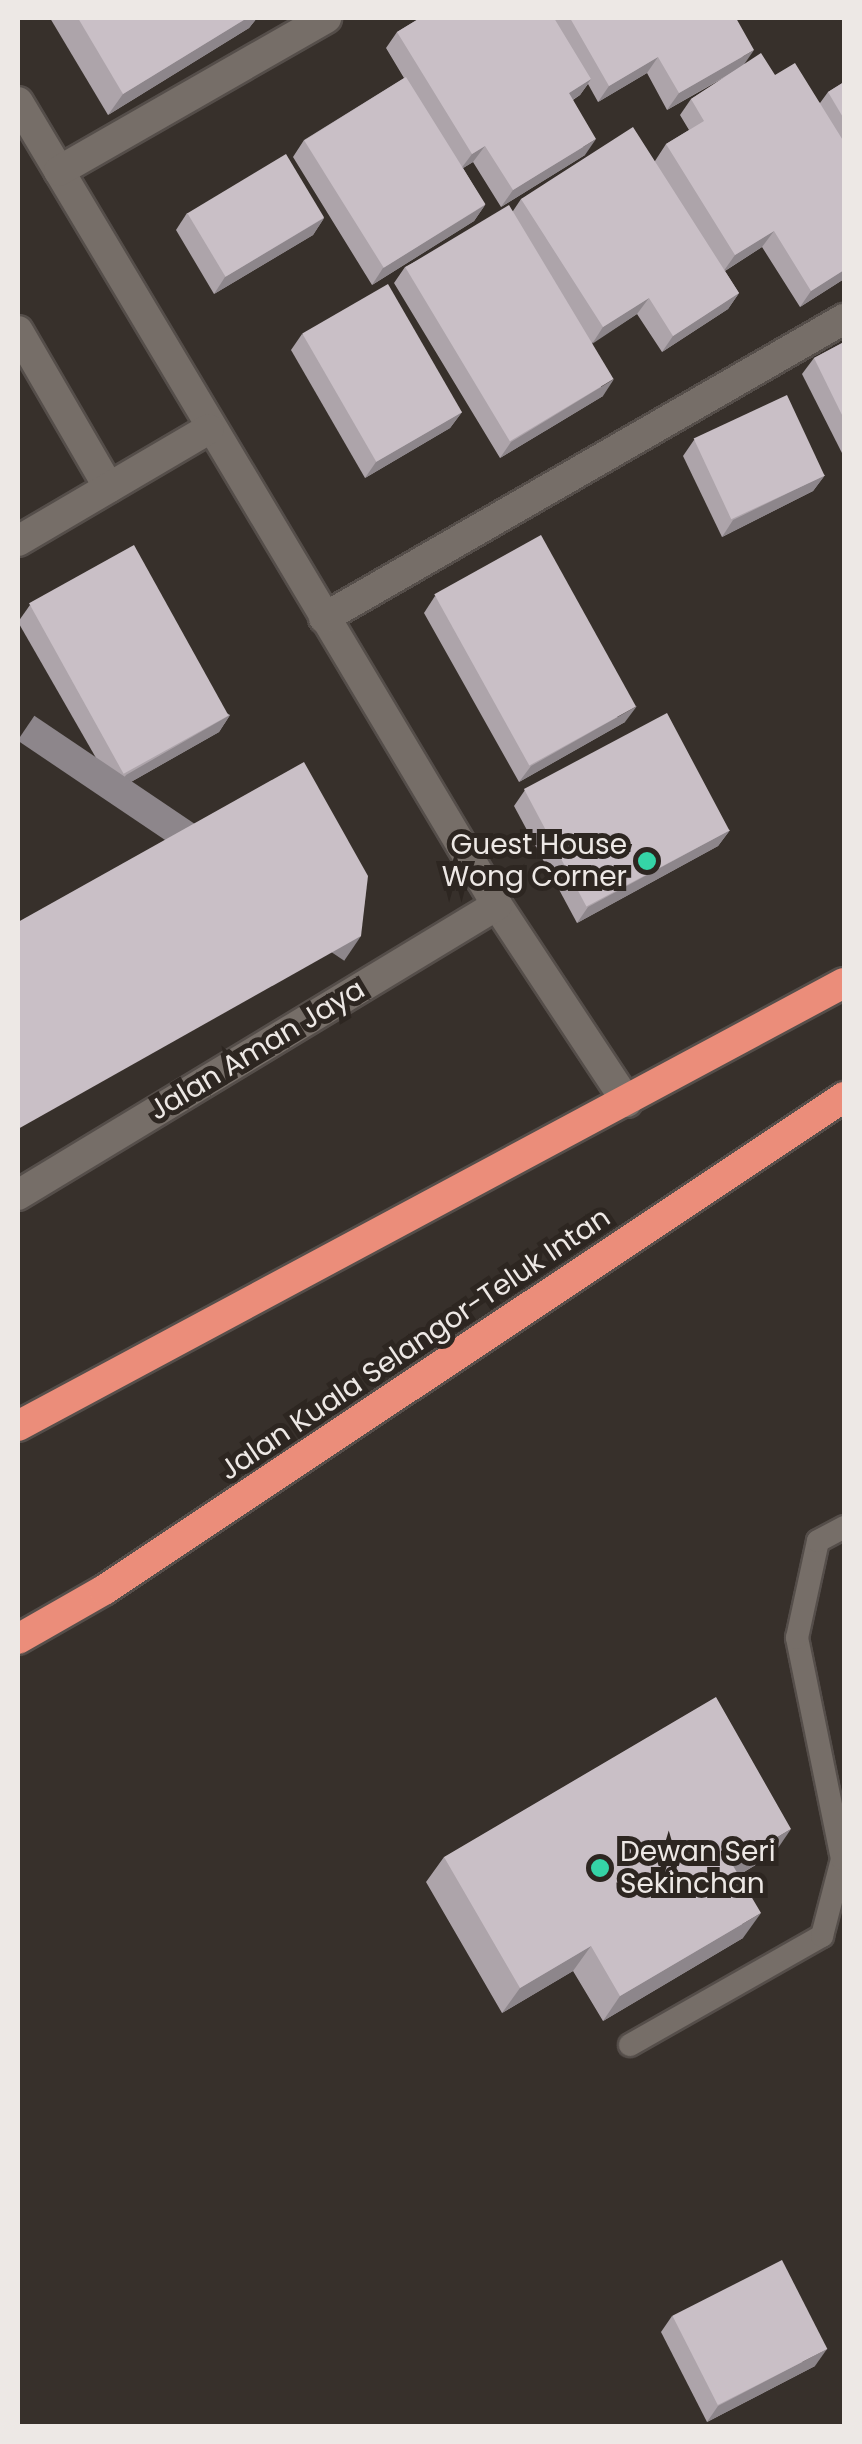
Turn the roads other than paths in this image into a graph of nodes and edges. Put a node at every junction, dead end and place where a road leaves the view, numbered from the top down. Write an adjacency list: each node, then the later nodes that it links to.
1 (326, 18): 3 (street)
2 (18, 102): 3 (street)
3 (59, 171): 6 (street)
4 (844, 319): 9 (street)
5 (18, 332): 7 (street)
6 (209, 430): 7 (street); 9 (street)
7 (108, 488): 8 (street)
8 (18, 541)
9 (324, 618): 10 (street)
10 (497, 905): 13 (street); 14 (street, Jalan Aman Jaya)
11 (844, 983): 13 (highway)
12 (844, 1097): 17 (highway, Jalan Kuala Selangor-Teluk Intan)
13 (627, 1102): 15 (highway)
14 (18, 1196)
15 (18, 1426)
16 (844, 1526): 18 (lane)
17 (18, 1636)
18 (820, 1749): 19 (lane); 20 (lane)
19 (844, 1786)
20 (630, 2045)

